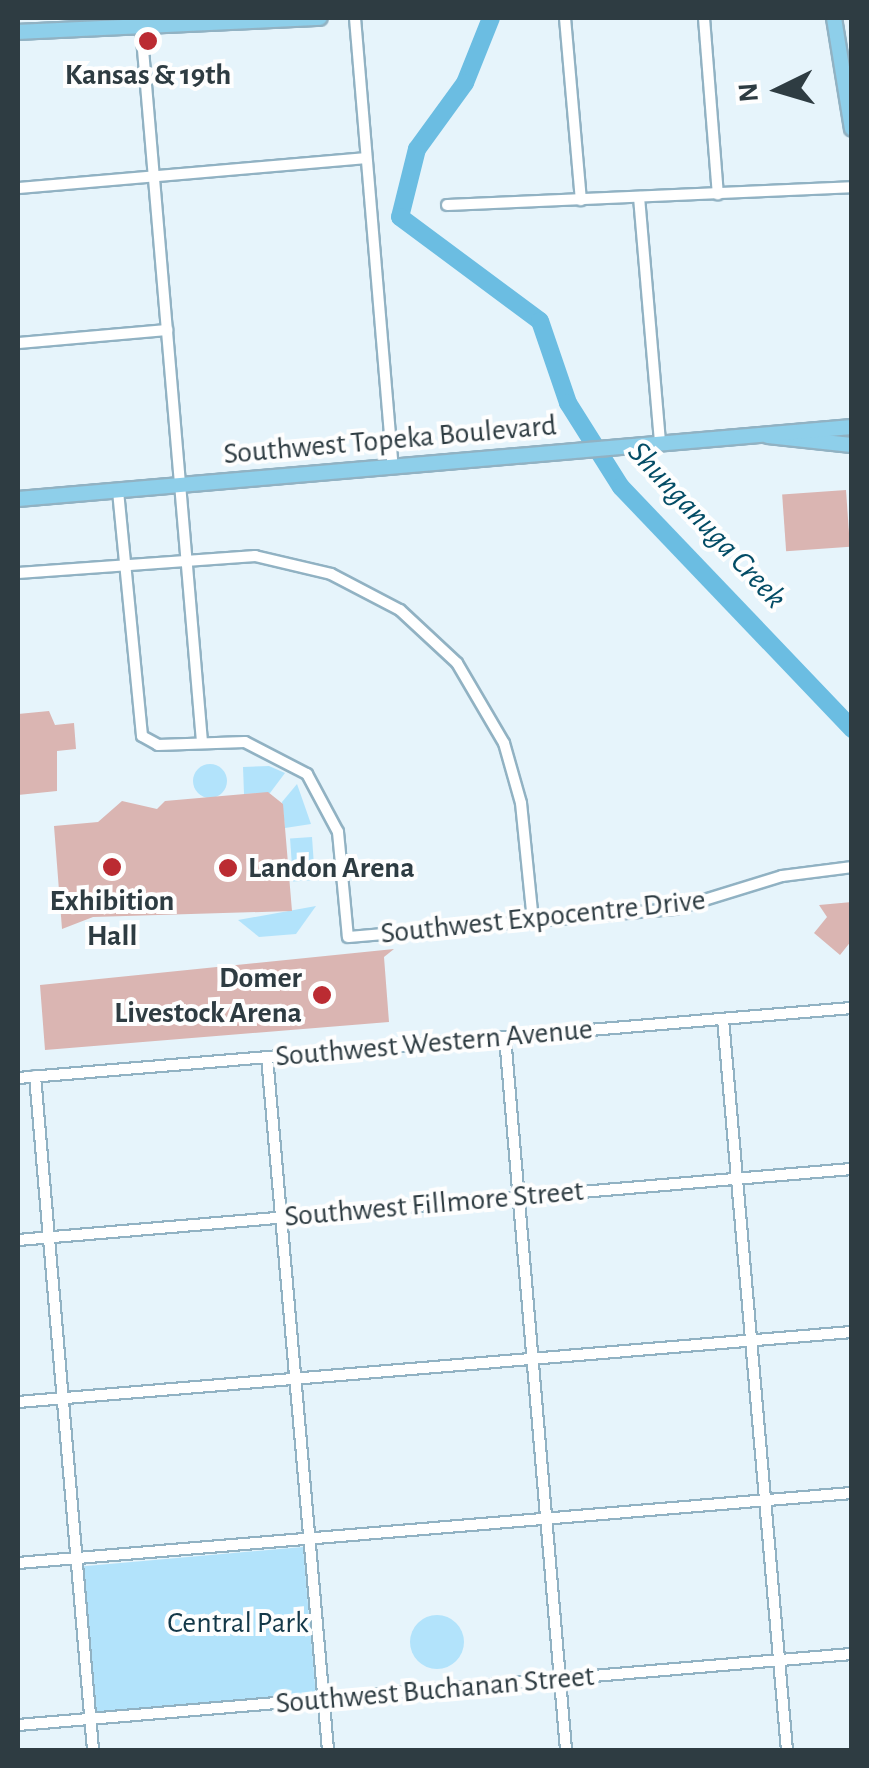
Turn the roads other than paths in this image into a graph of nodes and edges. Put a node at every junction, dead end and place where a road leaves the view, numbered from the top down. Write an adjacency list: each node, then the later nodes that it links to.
1 (320, 18): 6 (main road)
2 (355, 18): 9 (street)
3 (566, 18): 15 (street)
4 (704, 18): 13 (street)
5 (834, 18): 8 (main road)
6 (141, 26): 7 (main road); 10 (street)
7 (18, 32)
8 (852, 129)
9 (365, 158): 10 (street); 23 (street)
10 (154, 176): 11 (street); 17 (street)
11 (18, 188)
12 (852, 188): 13 (street)
13 (718, 194): 14 (street)
14 (639, 197): 15 (street); 21 (street)
15 (581, 200): 16 (street)
16 (447, 205)
17 (167, 330): 18 (street); 24 (street)
18 (18, 343)
19 (852, 427): 20 (main road, Southwest Topeka Boulevard)
20 (767, 435): 21 (main road, Southwest Topeka Boulevard); 22 (main road, Southwest Topeka Boulevard)
21 (660, 443): 23 (main road, Southwest Topeka Boulevard)
22 (852, 445)
23 (393, 467): 24 (main road, Southwest Topeka Boulevard)
24 (180, 486): 25 (main road, Southwest Topeka Boulevard); 27 (street)
25 (118, 491): 26 (main road, Southwest Topeka Boulevard); 28 (street, Southwest Expocentre Drive)
26 (18, 500)
27 (186, 558): 28 (street); 30 (street); 32 (street)
28 (126, 563): 29 (street); 30 (street, Southwest Expocentre Drive)
29 (18, 572)
30 (202, 742): 32 (street, Southwest Expocentre Drive)
31 (852, 867): 32 (street, Southwest Expocentre Drive)
32 (532, 921)
33 (852, 1008): 34 (street, Southwest Western Avenue)
34 (723, 1018): 35 (street, Southwest Western Avenue); 40 (street)
35 (505, 1037): 36 (street, Southwest Western Avenue); 41 (street)
36 (267, 1057): 37 (street, Southwest Western Avenue); 42 (street)
37 (34, 1076): 38 (street, Southwest Western Avenue); 43 (street)
38 (18, 1078)
39 (852, 1169): 40 (street, Southwest Fillmore Street)
40 (737, 1178): 41 (street, Southwest Fillmore Street); 46 (street)
41 (520, 1196): 42 (street, Southwest Fillmore Street); 47 (street)
42 (281, 1216): 43 (street, Southwest Fillmore Street); 48 (street)
43 (47, 1237): 44 (street, Southwest Fillmore Street); 49 (street)
44 (18, 1240)
45 (852, 1332): 46 (street)
46 (751, 1339): 47 (street); 52 (street)
47 (531, 1357): 48 (street); 53 (street)
48 (295, 1378): 49 (street); 54 (street)
49 (62, 1398): 50 (street); 55 (street)
50 (18, 1402)
51 (852, 1493): 52 (street)
52 (766, 1501): 53 (street); 58 (street)
53 (546, 1518): 54 (street); 59 (street)
54 (310, 1538): 55 (street); 60 (street)
55 (76, 1558): 56 (street); 61 (street)
56 (18, 1563)
57 (852, 1654): 58 (street, Southwest Buchanan Street)
58 (778, 1661): 59 (street, Southwest Buchanan Street); 66 (street)
59 (560, 1680): 60 (street, Southwest Buchanan Street); 65 (street)
60 (324, 1699): 61 (street, Southwest Buchanan Street); 64 (street)
61 (90, 1719): 62 (street, Southwest Buchanan Street); 63 (street)
62 (18, 1725)
63 (92, 1750)
64 (328, 1750)
65 (566, 1750)
66 (787, 1750)

